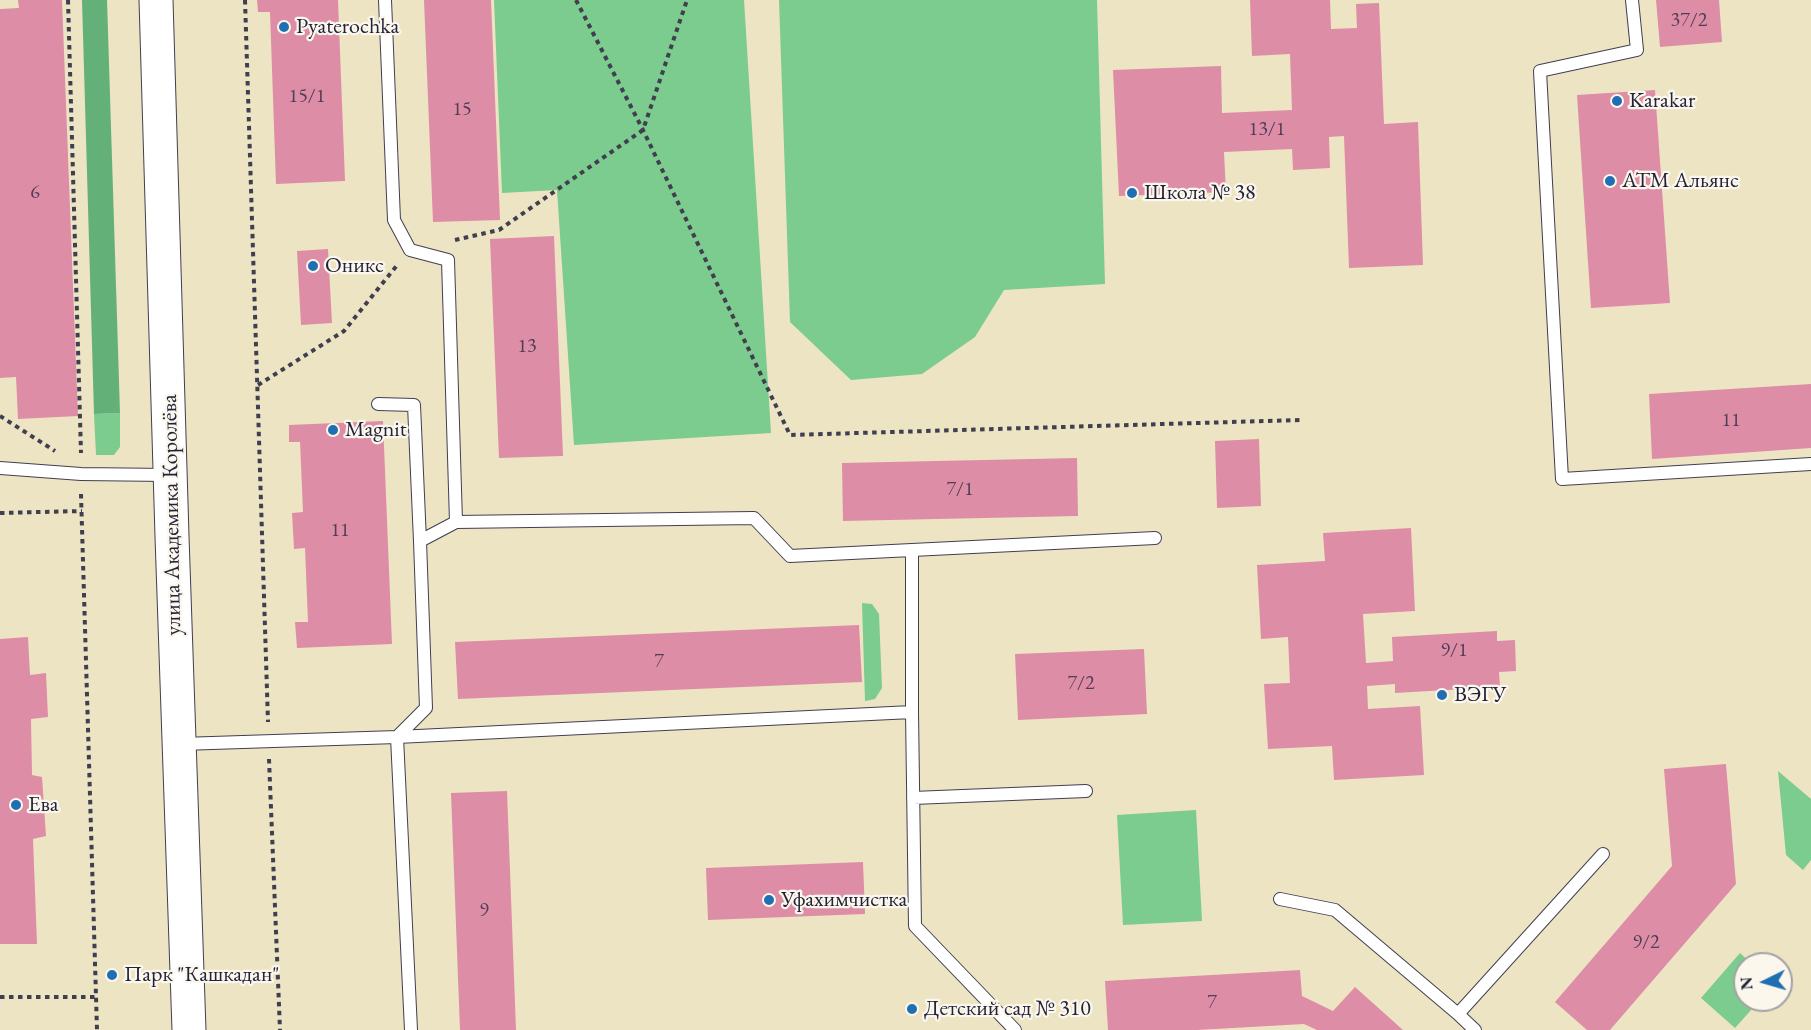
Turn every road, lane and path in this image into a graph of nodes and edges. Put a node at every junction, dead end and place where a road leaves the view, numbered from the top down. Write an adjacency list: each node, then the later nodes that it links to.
1 (68, 0): 14 (path)
2 (156, 0): 15 (street, улица Академика Королёва)
3 (245, 0): 24 (path)
4 (385, 0): 18 (lane)
5 (576, 0): 8 (path)
6 (687, 0): 8 (path)
7 (1632, 0): 12 (lane)
8 (643, 130): 11 (path)
9 (378, 404): 20 (lane)
10 (0, 416): 14 (path)
11 (1300, 420)
12 (1811, 464)
13 (0, 468): 14 (lane)
14 (81, 471): 15 (lane); 16 (path)
15 (172, 475): 25 (street, улица Академика Королёва)
16 (82, 512): 17 (path); 30 (path)
17 (0, 513)
18 (456, 522): 20 (lane); 21 (lane)
19 (1155, 538): 21 (lane)
20 (420, 542): 23 (lane)
21 (912, 550): 22 (lane)
22 (912, 712): 23 (lane); 27 (lane)
23 (397, 737): 24 (lane); 36 (lane)
24 (268, 741): 25 (lane); 35 (path)
25 (177, 744): 34 (street, улица Академика Королёва)
26 (1086, 791): 27 (lane)
27 (913, 798): 37 (lane)
28 (1603, 854): 32 (lane)
29 (1280, 899): 32 (lane)
30 (95, 997): 31 (path); 33 (path)
31 (0, 998)
32 (1458, 1014): 38 (lane)
33 (97, 1030)
34 (189, 1030)
35 (280, 1030)
36 (411, 1030)
37 (1015, 1030)
38 (1475, 1030)

